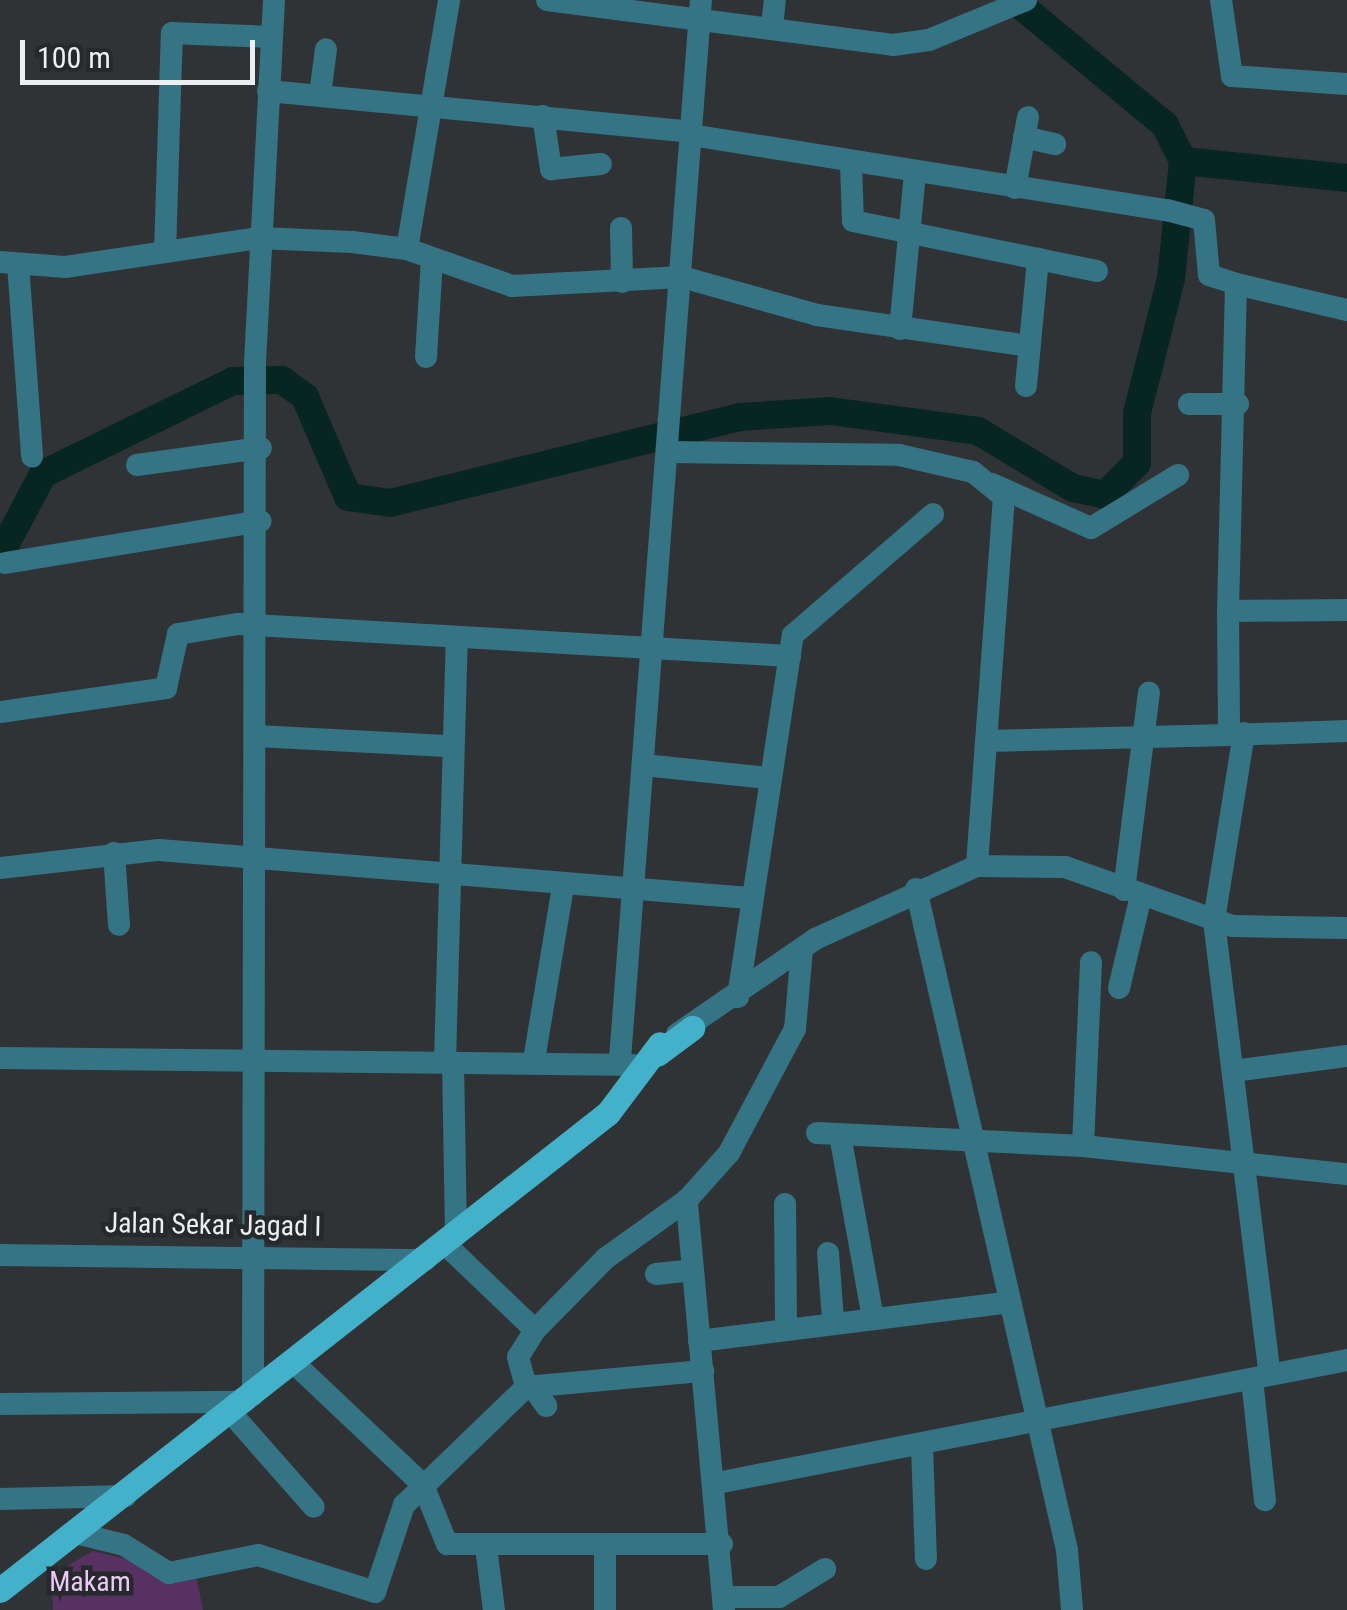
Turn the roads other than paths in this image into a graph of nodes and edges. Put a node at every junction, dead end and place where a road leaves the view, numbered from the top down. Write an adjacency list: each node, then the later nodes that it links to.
1 (274, 0): 11 (street)
2 (449, 0): 16 (street)
3 (547, 0): 7 (street)
4 (775, 0): 10 (street)
5 (1026, 0): 9 (street)
6 (1221, 0): 13 (street)
7 (588, 5): 8 (street)
8 (700, 7): 10 (street); 18 (street)
9 (976, 9): 10 (street)
10 (772, 27)
11 (272, 37): 14 (street); 28 (street)
12 (326, 50): 15 (street)
13 (1347, 84)
14 (268, 90): 15 (street); 26 (street)
15 (320, 95): 16 (street)
16 (431, 104): 17 (street); 27 (street)
17 (543, 116): 18 (street); 20 (street)
18 (691, 134): 21 (street); 33 (street)
19 (1055, 144): 23 (street)
20 (602, 164)
21 (851, 164): 22 (street); 25 (street)
22 (915, 174): 23 (street); 25 (street)
23 (1015, 188): 35 (street)
24 (621, 228): 34 (street)
25 (910, 232): 30 (street); 37 (street)
26 (259, 238): 27 (street); 28 (street); 43 (street)
27 (407, 249): 29 (street)
28 (166, 252): 31 (street)
29 (432, 258): 34 (street); 39 (street)
30 (1038, 259): 32 (street); 38 (street)
31 (9, 263): 45 (street)
32 (1097, 272)
33 (682, 277): 34 (street); 37 (street); 44 (street)
34 (622, 282)
35 (1236, 284): 36 (street); 42 (street)
36 (1347, 310)
37 (900, 329): 38 (street)
38 (1029, 346): 40 (street)
39 (426, 357)
40 (1026, 386)
41 (1189, 404): 42 (street)
42 (1238, 404): 53 (street)
43 (260, 448): 46 (street); 50 (street)
44 (669, 449): 48 (street); 56 (street)
45 (32, 456)
46 (137, 465)
47 (1178, 475): 48 (street)
48 (982, 478): 64 (street)
49 (933, 514): 57 (street)
50 (261, 521): 51 (street); 54 (street)
51 (5, 563)
52 (1347, 610): 53 (street)
53 (1228, 611): 61 (street)
54 (258, 623): 55 (street); 59 (street); 62 (street)
55 (457, 637): 56 (street); 65 (street)
56 (654, 650): 57 (street); 66 (street)
57 (790, 656): 67 (street)
58 (1149, 692): 63 (street)
59 (0, 712)
60 (1347, 731): 61 (street)
61 (1236, 734): 63 (street); 78 (street)
62 (257, 736): 65 (street); 69 (street)
63 (1146, 736): 64 (street); 76 (street)
64 (986, 741): 70 (street)
65 (451, 746): 72 (street)
66 (644, 765): 67 (street); 75 (street)
67 (768, 778): 77 (street)
68 (114, 854): 69 (street); 71 (street); 79 (street)
69 (258, 860): 72 (street); 90 (street)
70 (977, 866): 74 (street); 76 (street)
71 (0, 868)
72 (447, 872): 73 (street); 93 (street)
73 (563, 886): 75 (street); 92 (street)
74 (916, 889): 81 (street); 95 (street)
75 (634, 890): 77 (street); 86 (street)
76 (1132, 893): 78 (street); 83 (street)
77 (750, 898): 84 (street)
78 (1214, 920): 80 (street); 94 (street)
79 (120, 925)
80 (1347, 928)
81 (802, 949): 84 (street); 99 (street)
82 (1091, 962): 96 (street)
83 (1119, 988)
84 (738, 997): 85 (street)
85 (692, 1028): 88 (main road)
86 (627, 1033): 88 (street); 91 (street)
87 (1347, 1056): 94 (street)
88 (654, 1057): 91 (street); 101 (main road)
89 (0, 1058): 90 (street)
90 (259, 1059): 93 (street); 102 (street)
91 (620, 1059): 92 (street)
92 (534, 1060): 93 (street)
93 (449, 1061): 101 (street)
94 (1233, 1070): 97 (street)
95 (968, 1143): 96 (street); 107 (street); 108 (street)
96 (1083, 1146): 97 (street)
97 (1242, 1160): 98 (street); 116 (street)
98 (1347, 1174)
99 (686, 1200): 105 (street); 111 (street)
100 (785, 1204): 110 (street)
101 (442, 1246): 102 (street, Jalan Sekar Jagad I); 111 (street); 114 (main road)
102 (255, 1253): 104 (street, Jalan Sekar Jagad I); 118 (street)
103 (828, 1253): 109 (street)
104 (0, 1254)
105 (692, 1270): 106 (street); 112 (street)
106 (656, 1274)
107 (1005, 1303): 108 (street); 121 (street)
108 (873, 1319): 109 (street)
109 (832, 1320): 110 (street)
110 (786, 1327): 112 (street)
111 (534, 1330): 117 (street)
112 (698, 1341): 115 (street)
113 (1347, 1360): 116 (street)
114 (294, 1363): 118 (main road); 124 (street)
115 (703, 1371): 117 (street); 123 (street)
116 (1261, 1377): 121 (street); 127 (street)
117 (528, 1386): 120 (street); 124 (street)
118 (251, 1391): 119 (street); 125 (main road); 128 (street)
119 (0, 1404)
120 (546, 1406)
121 (1037, 1420): 122 (street); 139 (street)
122 (922, 1446): 123 (street); 133 (street)
123 (717, 1483): 130 (street)
124 (423, 1485): 129 (street); 132 (street)
125 (126, 1496): 126 (street); 129 (main road)
126 (0, 1498)
127 (1265, 1500)
128 (314, 1508)
129 (76, 1533): 135 (main road)
130 (722, 1544): 131 (street); 136 (street)
131 (606, 1545): 132 (street); 138 (street)
132 (486, 1546): 137 (street)
133 (926, 1560)
134 (826, 1569): 136 (street)
135 (0, 1590)
136 (724, 1604)
137 (494, 1610)
138 (605, 1610)
139 (1072, 1610)

